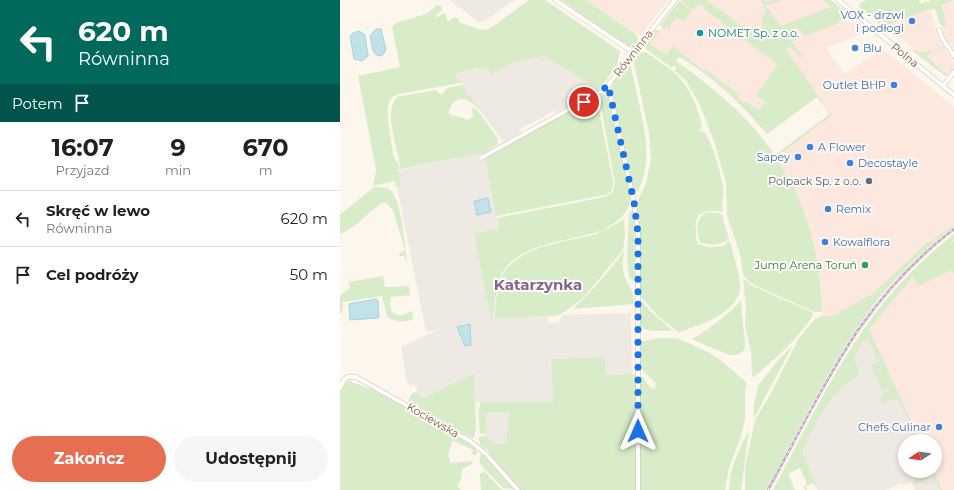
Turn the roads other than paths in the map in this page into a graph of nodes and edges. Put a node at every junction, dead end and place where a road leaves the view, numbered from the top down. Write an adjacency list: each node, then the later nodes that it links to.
1 (555, 0): 5 (street)
2 (675, 0): 5 (street, Równinna)
3 (838, 0): 9 (street, Polna)
4 (939, 30): 6 (street)
5 (633, 52): 8 (street, Równinna)
6 (954, 56)
7 (954, 72): 9 (street)
8 (608, 85): 11 (street, Równinna); 14 (street)
9 (943, 86): 10 (street, Polna)
10 (954, 95)
11 (481, 158)
12 (340, 388): 13 (street, Kociewska)
13 (518, 490)
14 (638, 490)

